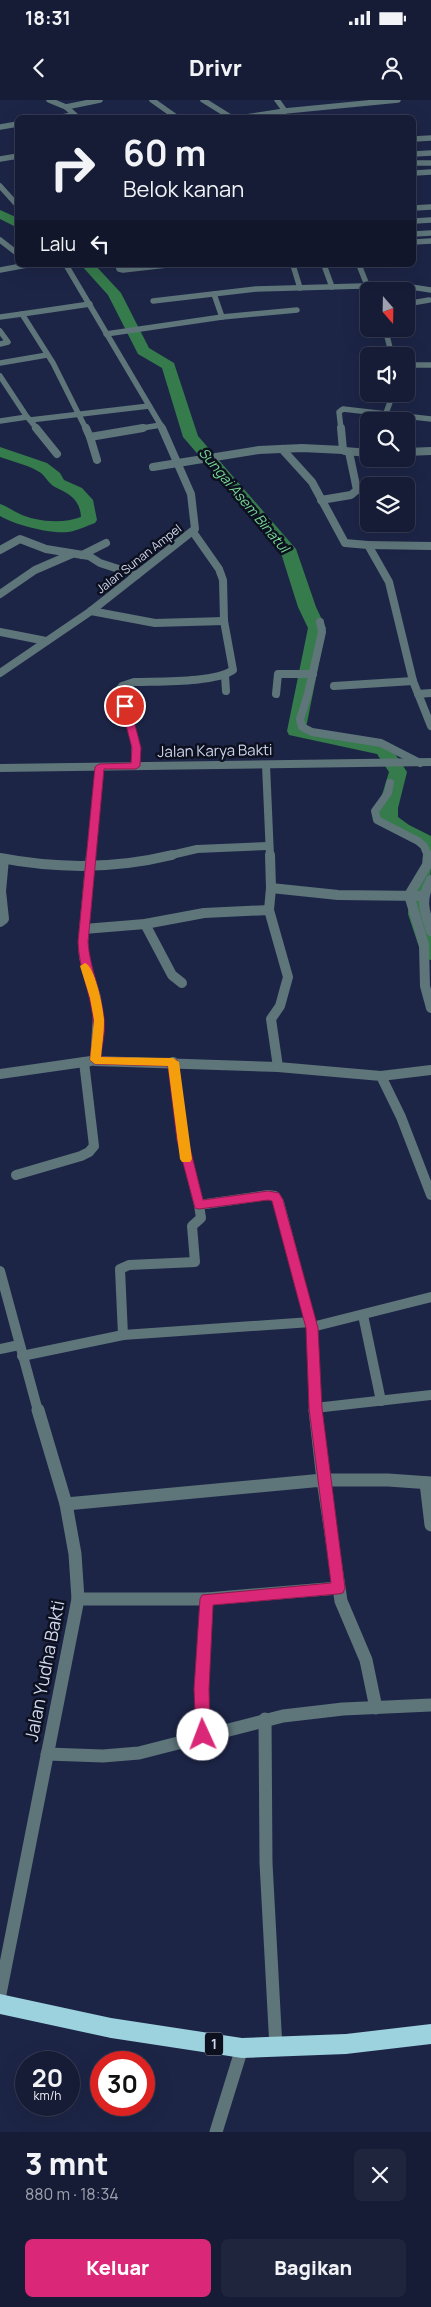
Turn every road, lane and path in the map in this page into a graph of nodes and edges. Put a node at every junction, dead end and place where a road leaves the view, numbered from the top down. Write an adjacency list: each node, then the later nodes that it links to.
1 (49, 100): 7 (street)
2 (100, 100): 7 (street)
3 (152, 100): 10 (street)
4 (203, 100): 11 (street)
5 (276, 100): 8 (street)
6 (398, 100): 8 (street)
7 (66, 108): 9 (street)
8 (285, 111): 12 (street)
9 (76, 115)
10 (173, 115)
11 (227, 115)
12 (259, 115)
13 (15, 124): 14 (street)
14 (0, 127)
15 (431, 138): 16 (street)
16 (416, 139)
17 (431, 153): 18 (street)
18 (416, 154)
19 (15, 156): 20 (street)
20 (0, 158)
21 (416, 163): 22 (street)
22 (431, 163)
23 (431, 172): 24 (street)
24 (416, 173)
25 (1, 189): 26 (street)
26 (15, 203)
27 (428, 207): 28 (street)
28 (431, 220): 29 (street)
29 (416, 221)
30 (431, 233): 31 (street)
31 (416, 234)
32 (0, 240): 35 (street)
33 (431, 241): 34 (street)
34 (416, 242)
35 (10, 249): 36 (street); 37 (street)
36 (0, 251)
37 (15, 252)
38 (17, 267): 45 (street)
39 (67, 267): 56 (street, Jalan Sunan Ampel)
40 (118, 267): 41 (street)
41 (149, 267)
42 (294, 267): 49 (street)
43 (325, 267): 48 (street)
44 (360, 267): 46 (street)
45 (0, 270)
46 (363, 282)
47 (360, 285): 48 (street)
48 (332, 286): 49 (street)
49 (300, 288): 52 (street)
50 (415, 288): 51 (street)
51 (431, 290)
52 (214, 294): 54 (street); 59 (street)
53 (430, 300): 55 (street)
54 (153, 301)
55 (415, 302)
56 (90, 304): 58 (street); 62 (street, Jalan Sunan Ampel)
57 (297, 310): 59 (street)
58 (22, 314): 60 (street); 64 (street)
59 (222, 316): 62 (street)
60 (0, 317)
61 (0, 331): 63 (street)
62 (106, 334): 69 (street, Jalan Sunan Ampel)
63 (0, 344)
64 (47, 355): 65 (street); 71 (street)
65 (0, 363)
66 (415, 365): 67 (street)
67 (431, 365)
68 (0, 376): 73 (street)
69 (149, 406): 71 (street); 76 (street, Jalan Sunan Ampel)
70 (371, 412): 79 (street)
71 (76, 414): 73 (street); 77 (street)
72 (415, 417): 74 (street)
73 (29, 419): 75 (street); 83 (street)
74 (431, 419)
75 (0, 421)
76 (160, 424): 77 (street); 85 (street, Jalan Sunan Ampel)
77 (90, 437): 84 (street)
78 (282, 449): 79 (street); 85 (street); 87 (street)
79 (346, 451): 81 (street); 87 (street)
80 (431, 451): 82 (street)
81 (360, 452)
82 (415, 452)
83 (56, 454)
84 (97, 460)
85 (179, 465): 86 (street); 88 (street, Jalan Sunan Ampel)
86 (153, 467)
87 (321, 500): 90 (street)
88 (193, 532): 95 (street, Jalan Sunan Ampel); 98 (street)
89 (106, 543): 94 (street)
90 (368, 545): 91 (street); 105 (street)
91 (431, 546)
92 (0, 550): 93 (street)
93 (73, 554): 94 (street); 96 (street)
94 (82, 555): 95 (street)
95 (137, 575): 97 (street, Jalan Sunan Ampel)
96 (0, 594)
97 (91, 611): 98 (street); 101 (street, Jalan Sunan Ampel)
98 (224, 621): 104 (street)
99 (320, 622): 103 (street)
100 (0, 632): 101 (street)
101 (46, 641): 102 (street, Jalan Sunan Ampel)
102 (0, 673)
103 (311, 674): 109 (street); 113 (street)
104 (225, 676): 107 (street); 115 (street)
105 (413, 681): 106 (street); 110 (street)
106 (334, 686)
107 (226, 691)
108 (431, 692): 110 (street)
109 (276, 694)
110 (418, 694): 111 (street)
111 (431, 726)
112 (431, 762): 113 (street, Jalan Karya Bakti)
113 (420, 763): 114 (street, Jalan Karya Bakti)
114 (266, 764): 115 (street, Jalan Karya Bakti); 119 (street)
115 (136, 766): 116 (street, Jalan Karya Bakti)
116 (99, 767): 117 (street, Jalan Karya Bakti); 122 (street)
117 (0, 768)
118 (390, 783): 121 (street)
119 (268, 846): 122 (street); 124 (street)
120 (2, 859): 122 (street); 127 (street)
121 (430, 860): 125 (street)
122 (90, 867): 129 (street)
123 (431, 880): 125 (street)
124 (271, 888): 125 (street); 126 (street)
125 (416, 896): 130 (street); 132 (street)
126 (269, 910): 128 (street); 136 (street)
127 (0, 922)
128 (145, 924): 129 (street); 131 (street)
129 (84, 928): 133 (street)
130 (431, 931)
131 (182, 983)
132 (430, 1006)
133 (95, 1060): 134 (street); 135 (street)
134 (84, 1062): 138 (street); 140 (street)
135 (173, 1062): 136 (street); 142 (street)
136 (278, 1068): 139 (street)
137 (431, 1070): 139 (street)
138 (0, 1074)
139 (381, 1076): 141 (street)
140 (16, 1175)
141 (431, 1195)
142 (199, 1205): 146 (street); 147 (street)
143 (0, 1271): 149 (street, Jalan Yudha Bakti)
144 (431, 1297): 145 (street)
145 (363, 1315): 146 (street); 151 (street)
146 (311, 1325): 147 (street); 152 (street)
147 (123, 1335): 149 (street)
148 (0, 1349): 149 (street)
149 (20, 1351): 155 (street, Jalan Yudha Bakti)
150 (431, 1395): 151 (street)
151 (381, 1401): 152 (street)
152 (315, 1408): 153 (street)
153 (323, 1480): 154 (street); 155 (street); 157 (street)
154 (428, 1483): 156 (street)
155 (66, 1504): 158 (street, Jalan Yudha Bakti)
156 (431, 1525)
157 (338, 1588): 159 (street); 161 (street)
158 (78, 1599): 159 (street); 164 (street, Jalan Yudha Bakti)
159 (207, 1599): 163 (street)
160 (431, 1705): 161 (street)
161 (376, 1708): 162 (street)
162 (265, 1719): 163 (street); 169 (street)
163 (203, 1735): 164 (street)
164 (47, 1754): 165 (street, Jalan Yudha Bakti)
165 (0, 1994)
166 (0, 2004): 168 (highway, 1)
167 (431, 2034): 169 (highway, 1)
168 (242, 2048): 169 (highway, 1); 170 (street)
169 (276, 2048)
170 (216, 2132)

